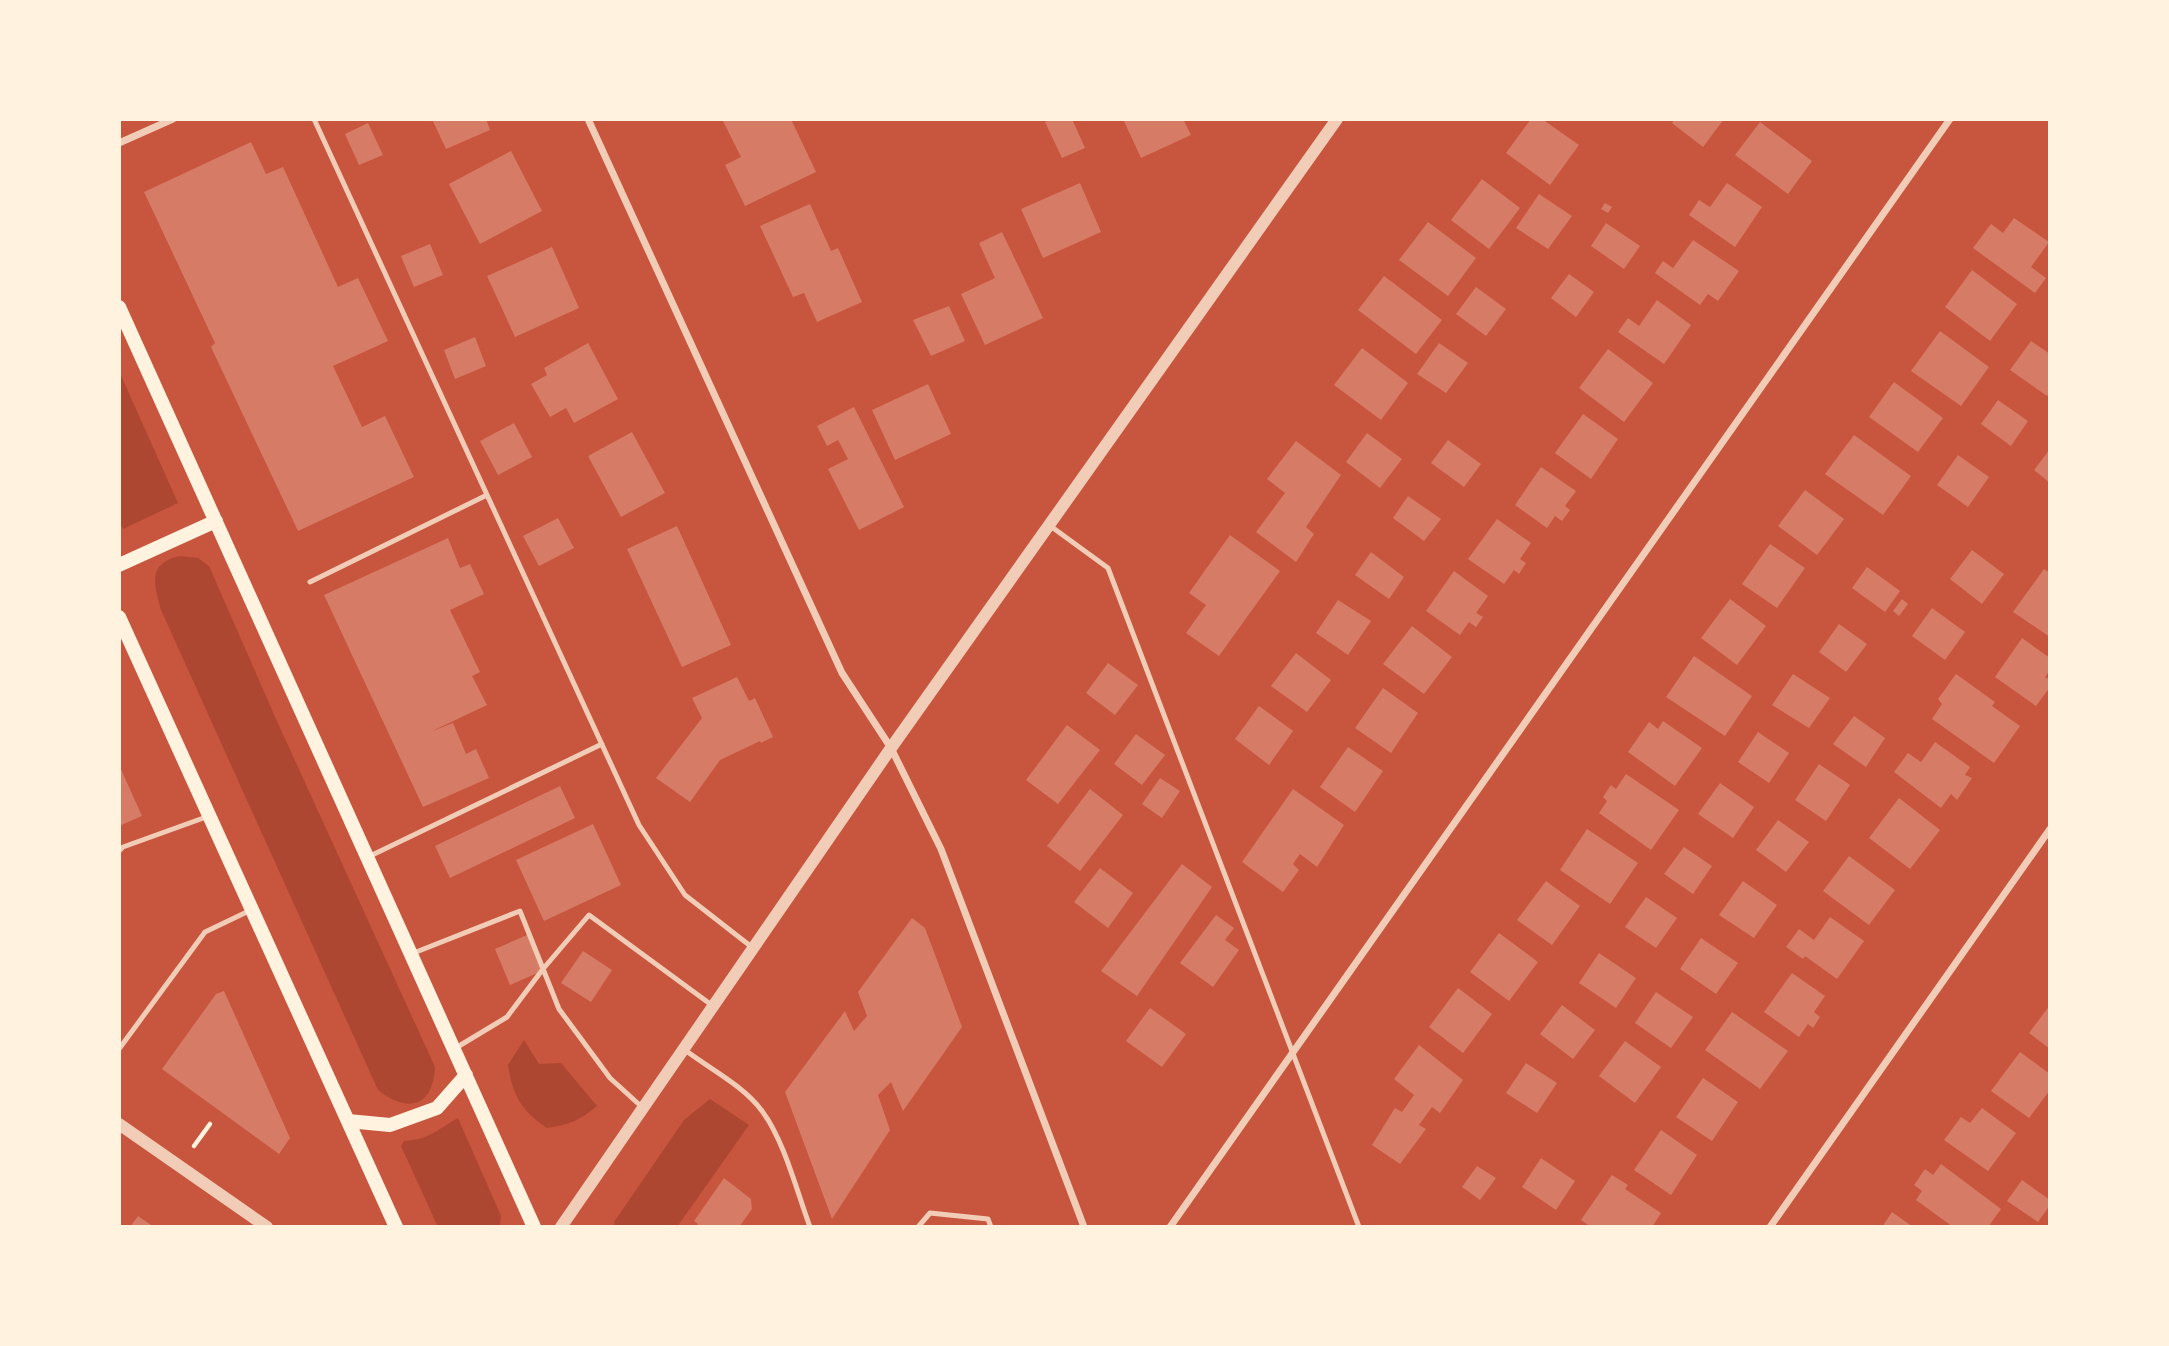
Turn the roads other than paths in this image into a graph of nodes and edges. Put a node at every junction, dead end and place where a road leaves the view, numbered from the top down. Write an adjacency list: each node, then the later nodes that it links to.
1 (173, 119): 6 (street)
2 (314, 119): 8 (lane)
3 (588, 119): 15 (street)
4 (1337, 119): 10 (street)
5 (1950, 119): 28 (street)
6 (119, 143)
7 (119, 307): 9 (main road)
8 (487, 495): 12 (lane); 14 (lane)
9 (215, 521): 11 (main road); 19 (main road)
10 (1049, 525): 15 (street); 28 (lane)
11 (119, 565)
12 (310, 582)
13 (119, 617): 16 (main road)
14 (602, 744): 19 (lane); 21 (lane)
15 (891, 748): 21 (street); 40 (street)
16 (209, 816): 18 (lane); 20 (main road)
17 (2050, 829): 43 (street)
18 (119, 850)
19 (368, 858): 22 (main road)
20 (252, 910): 25 (lane); 31 (main road)
21 (753, 948): 24 (street)
22 (411, 954): 23 (lane); 26 (main road)
23 (543, 969): 24 (lane); 26 (lane); 30 (lane)
24 (713, 1006): 27 (street)
25 (119, 1049)
26 (454, 1049): 29 (main road)
27 (684, 1049): 30 (street); 37 (lane)
28 (1292, 1053): 41 (street); 42 (lane)
29 (466, 1075): 31 (main road); 35 (main road)
30 (643, 1108): 36 (street)
31 (348, 1121): 34 (main road)
32 (119, 1124): 33 (street)
33 (267, 1227)
34 (396, 1227)
35 (534, 1227)
36 (561, 1227)
37 (810, 1227)
38 (918, 1227): 39 (lane)
39 (991, 1227)
40 (1084, 1227)
41 (1170, 1227)
42 (1359, 1227)
43 (1770, 1227)

